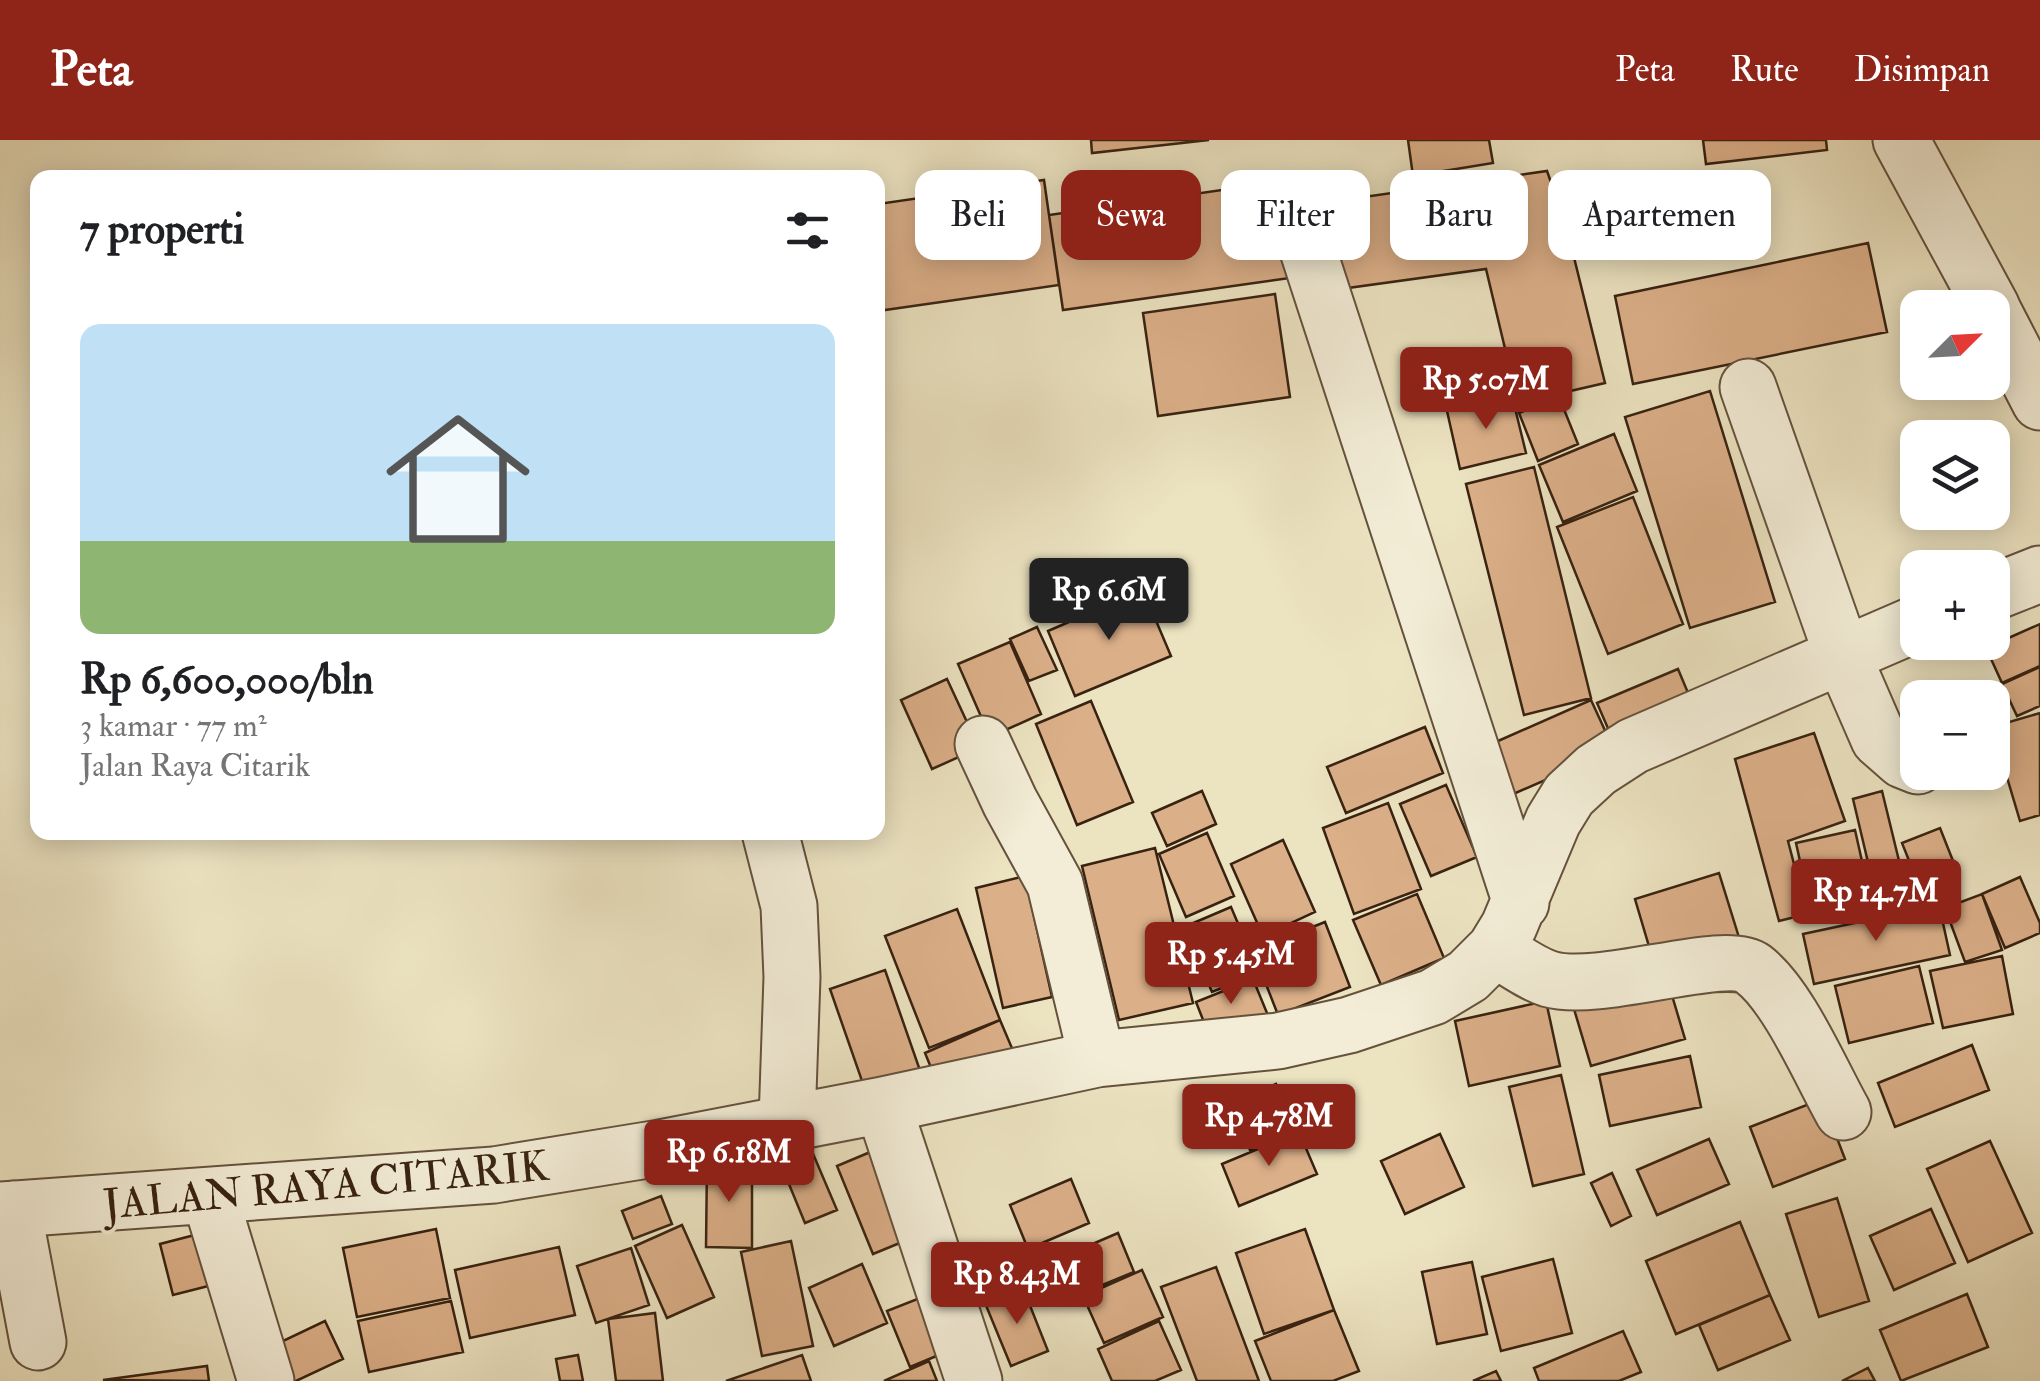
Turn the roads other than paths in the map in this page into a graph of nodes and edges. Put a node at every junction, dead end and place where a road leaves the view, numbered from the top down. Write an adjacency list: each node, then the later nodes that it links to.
1 (1901, 140): 3 (street)
2 (1311, 260): 14 (street)
3 (1982, 290)
4 (2010, 343): 6 (street)
5 (1748, 387): 10 (street)
6 (2040, 402)
7 (2040, 574): 8 (street)
8 (2010, 586)
9 (1900, 631): 10 (street, JALAN RAYA CITARIK)
10 (1842, 654): 12 (street); 14 (street, JALAN RAYA CITARIK)
11 (983, 744): 16 (street)
12 (1900, 757)
13 (772, 840): 19 (street)
14 (1521, 902): 15 (street, JALAN RAYA CITARIK)
15 (1494, 949): 16 (street, JALAN RAYA CITARIK); 18 (street)
16 (1097, 1058): 17 (street, JALAN RAYA CITARIK)
17 (883, 1105): 19 (street, JALAN RAYA CITARIK); 24 (street)
18 (1842, 1112)
19 (787, 1122): 20 (street, JALAN RAYA CITARIK)
20 (210, 1198): 21 (street, JALAN RAYA CITARIK); 23 (street)
21 (7, 1210): 22 (street)
22 (38, 1342)
23 (266, 1381)
24 (974, 1381)

